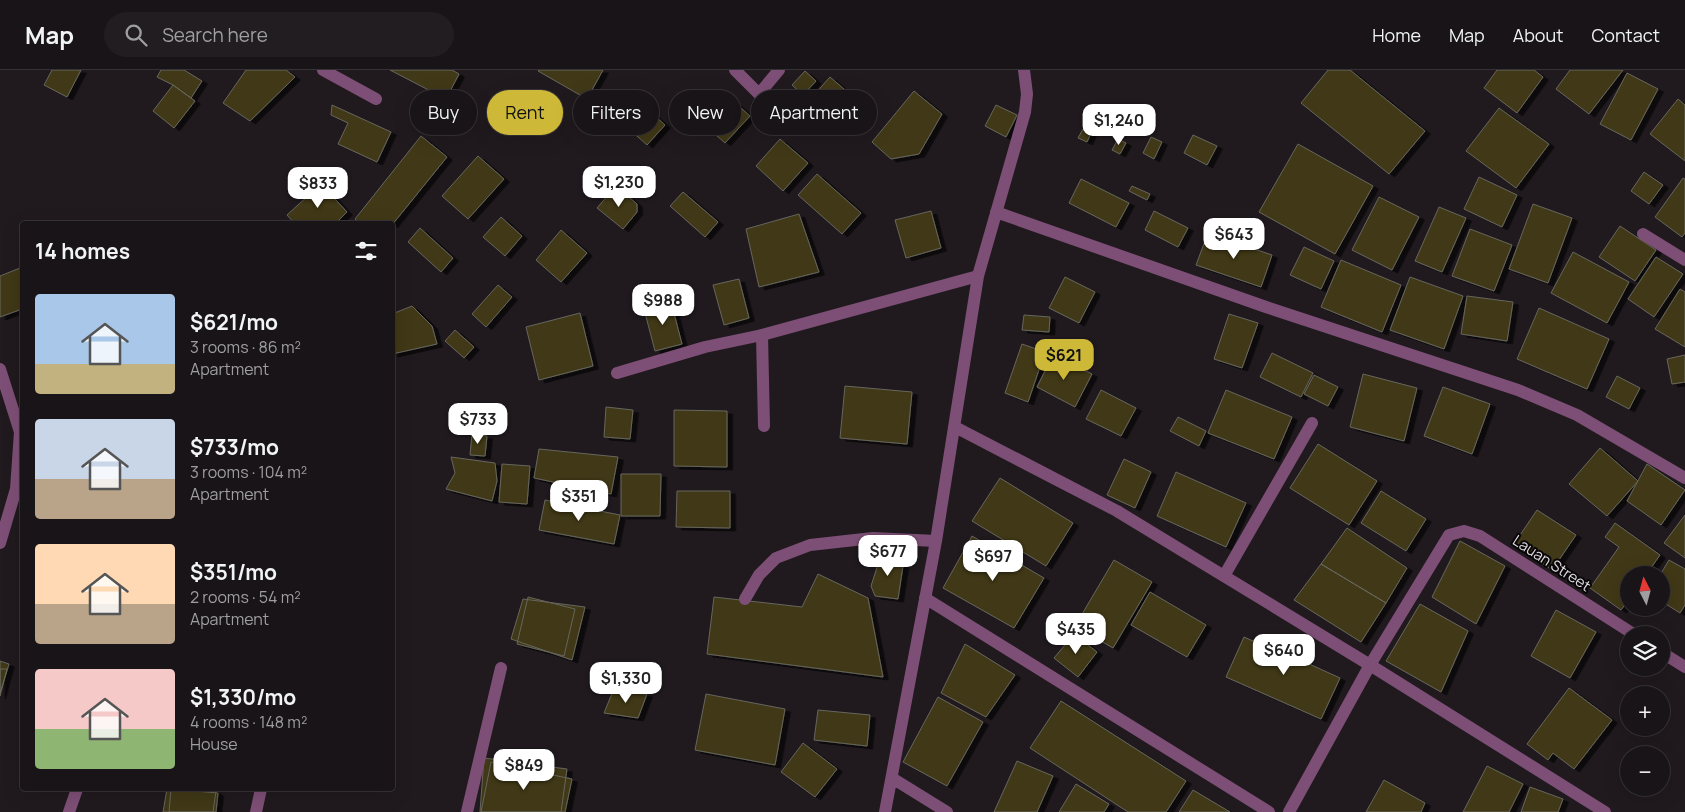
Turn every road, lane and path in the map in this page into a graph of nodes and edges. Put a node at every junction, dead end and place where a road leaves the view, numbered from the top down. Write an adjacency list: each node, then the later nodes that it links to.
1 (323, 70): 5 (street)
2 (735, 70): 3 (street)
3 (779, 70)
4 (1024, 70): 6 (street)
5 (376, 99)
6 (996, 212): 9 (street); 16 (street)
7 (1643, 234): 8 (street)
8 (1685, 260)
9 (978, 276): 10 (street); 15 (street)
10 (762, 335): 12 (street); 14 (street)
11 (0, 369): 18 (street)
12 (617, 373)
13 (1312, 423): 19 (street)
14 (764, 426)
15 (955, 427): 17 (street); 19 (street)
16 (1685, 478)
17 (936, 541): 20 (street); 21 (street)
18 (0, 543)
19 (1224, 576): 24 (street)
20 (745, 598)
21 (925, 598): 27 (street); 35 (street)
22 (1621, 626): 24 (street, Lauan Street)
23 (1670, 658): 25 (street)
24 (1370, 665): 36 (street); 37 (street)
25 (1685, 667)
26 (501, 668): 32 (street)
27 (892, 778): 33 (street); 34 (street)
28 (75, 791): 30 (street)
29 (261, 791): 31 (street)
30 (69, 812)
31 (256, 812)
32 (467, 812)
33 (885, 812)
34 (947, 812)
35 (1269, 812)
36 (1290, 812)
37 (1605, 812)

